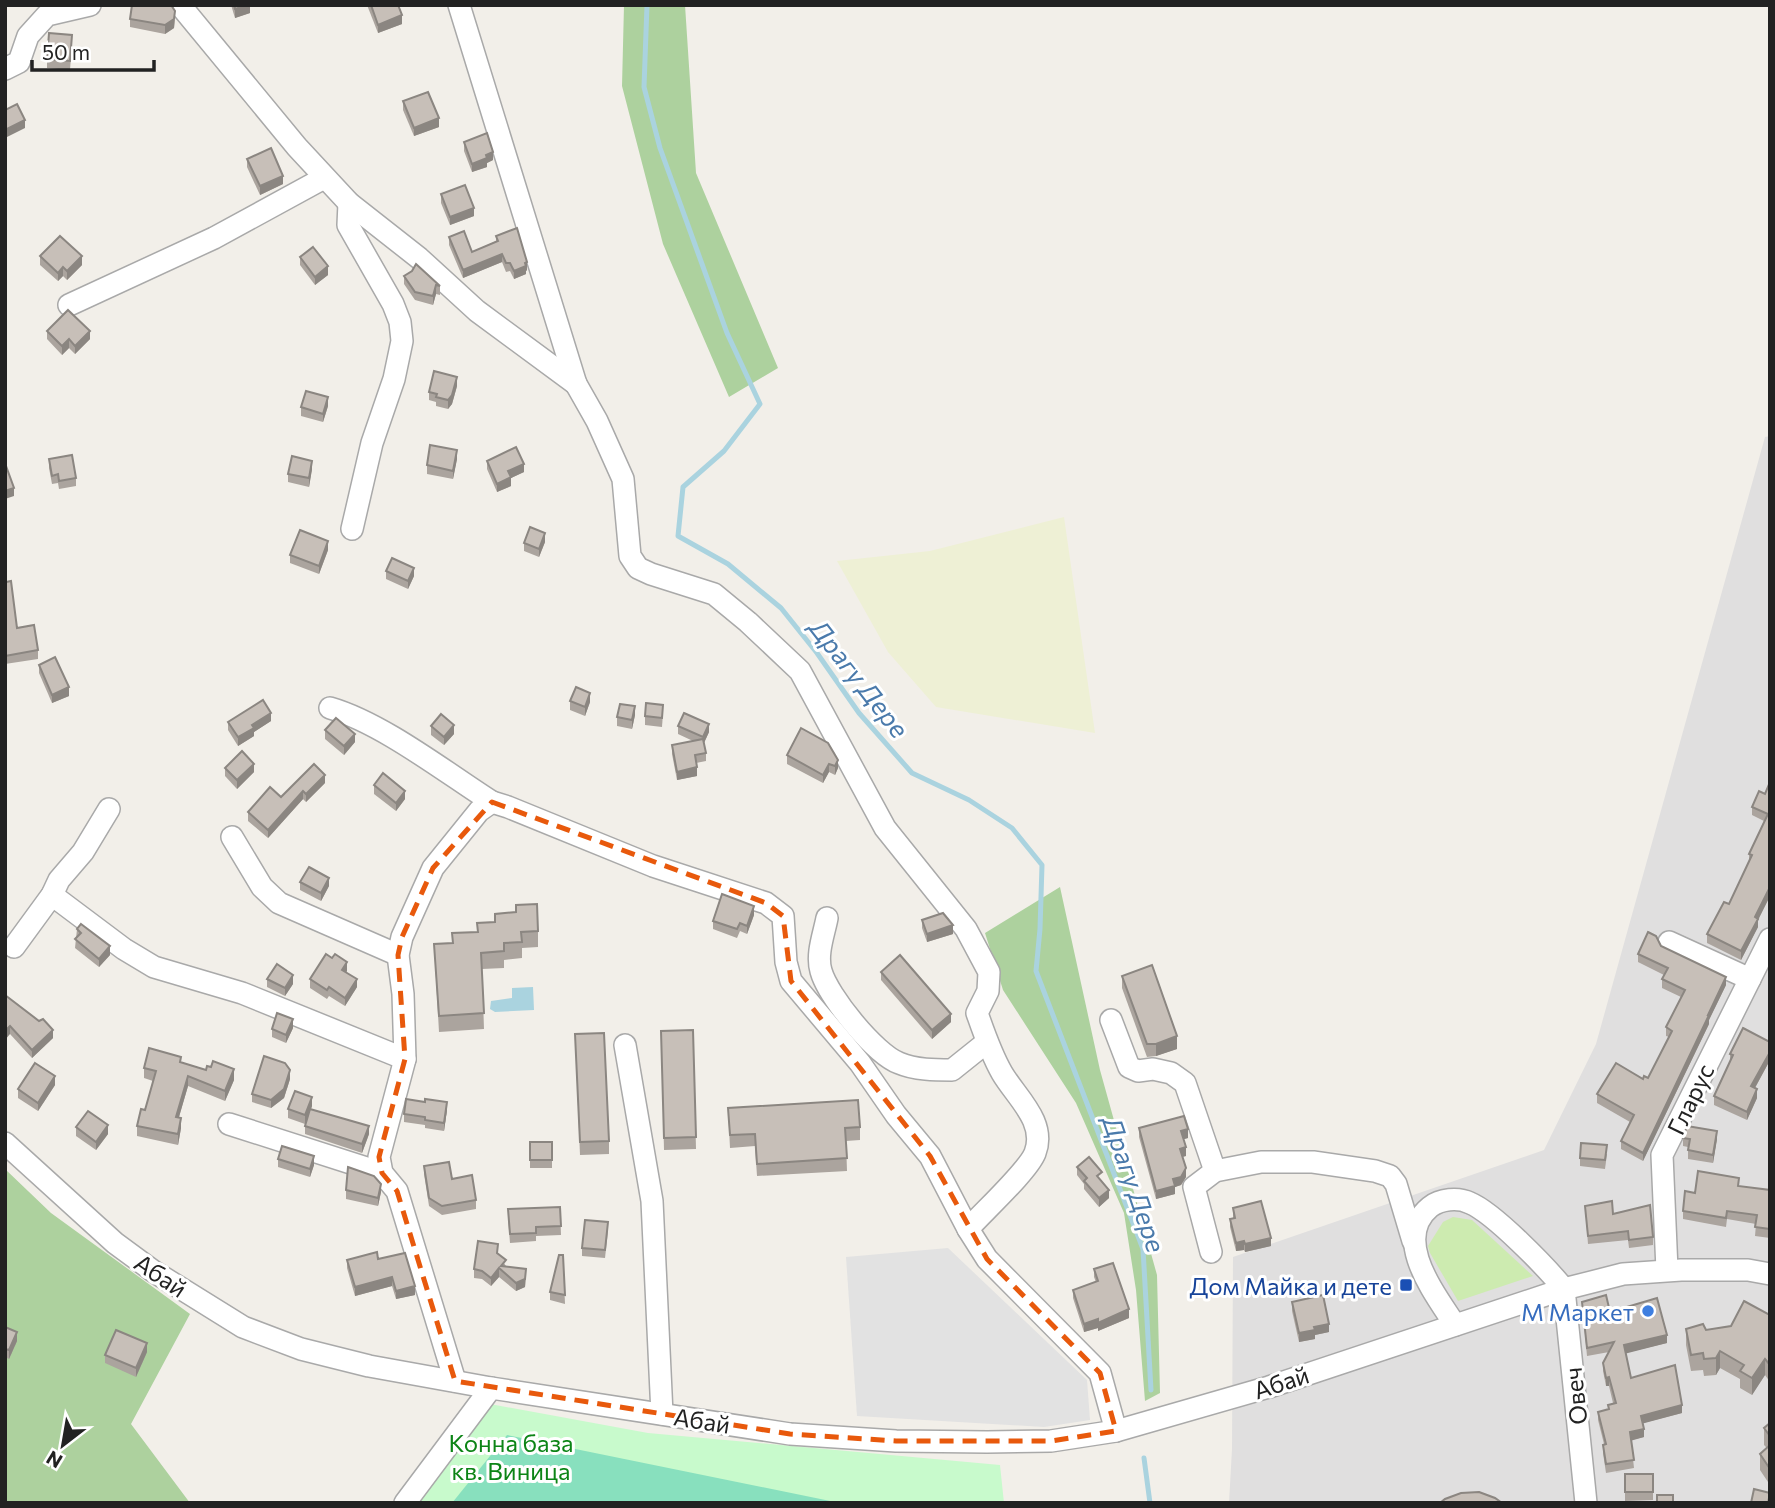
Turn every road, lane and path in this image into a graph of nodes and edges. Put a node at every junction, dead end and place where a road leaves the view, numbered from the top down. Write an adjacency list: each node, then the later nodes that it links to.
1 (90, 5): 4 (street)
2 (180, 5): 5 (street)
3 (459, 5): 8 (street)
4 (5, 69)
5 (324, 178): 6 (street); 7 (street)
6 (349, 203): 8 (street); 9 (street)
7 (69, 305)
8 (576, 384): 22 (street)
9 (352, 528)
10 (330, 708): 11 (street)
11 (492, 802): 19 (street); 29 (street)
12 (108, 809): 14 (street)
13 (232, 837): 19 (street)
14 (52, 895): 18 (street); 24 (street)
15 (827, 918): 22 (street)
16 (1770, 939): 20 (street, Гларус)
17 (1669, 942): 20 (street)
18 (14, 947)
19 (398, 955): 24 (street)
20 (1750, 979): 32 (street, Гларус)
21 (1111, 1020): 27 (street)
22 (987, 1042): 29 (street)
23 (625, 1045): 38 (street)
24 (405, 1059): 28 (street)
25 (229, 1124): 28 (street)
26 (5, 1143): 36 (street, Абай)
27 (1215, 1171): 30 (street); 31 (street)
28 (382, 1173): 36 (street)
29 (968, 1229): 39 (street)
30 (1413, 1241): 34 (street); 35 (street)
31 (1211, 1252)
32 (1667, 1270): 33 (street, Абай); 34 (street, Абай)
33 (1770, 1274)
34 (1564, 1289): 35 (street, Абай); 41 (street, Овеч)
35 (1455, 1325): 39 (street, Абай)
36 (455, 1381): 37 (street, Абай)
37 (491, 1388): 38 (street, Абай); 40 (street)
38 (662, 1414): 39 (street, Абай)
39 (1116, 1431)
40 (405, 1503)
41 (1586, 1503)

